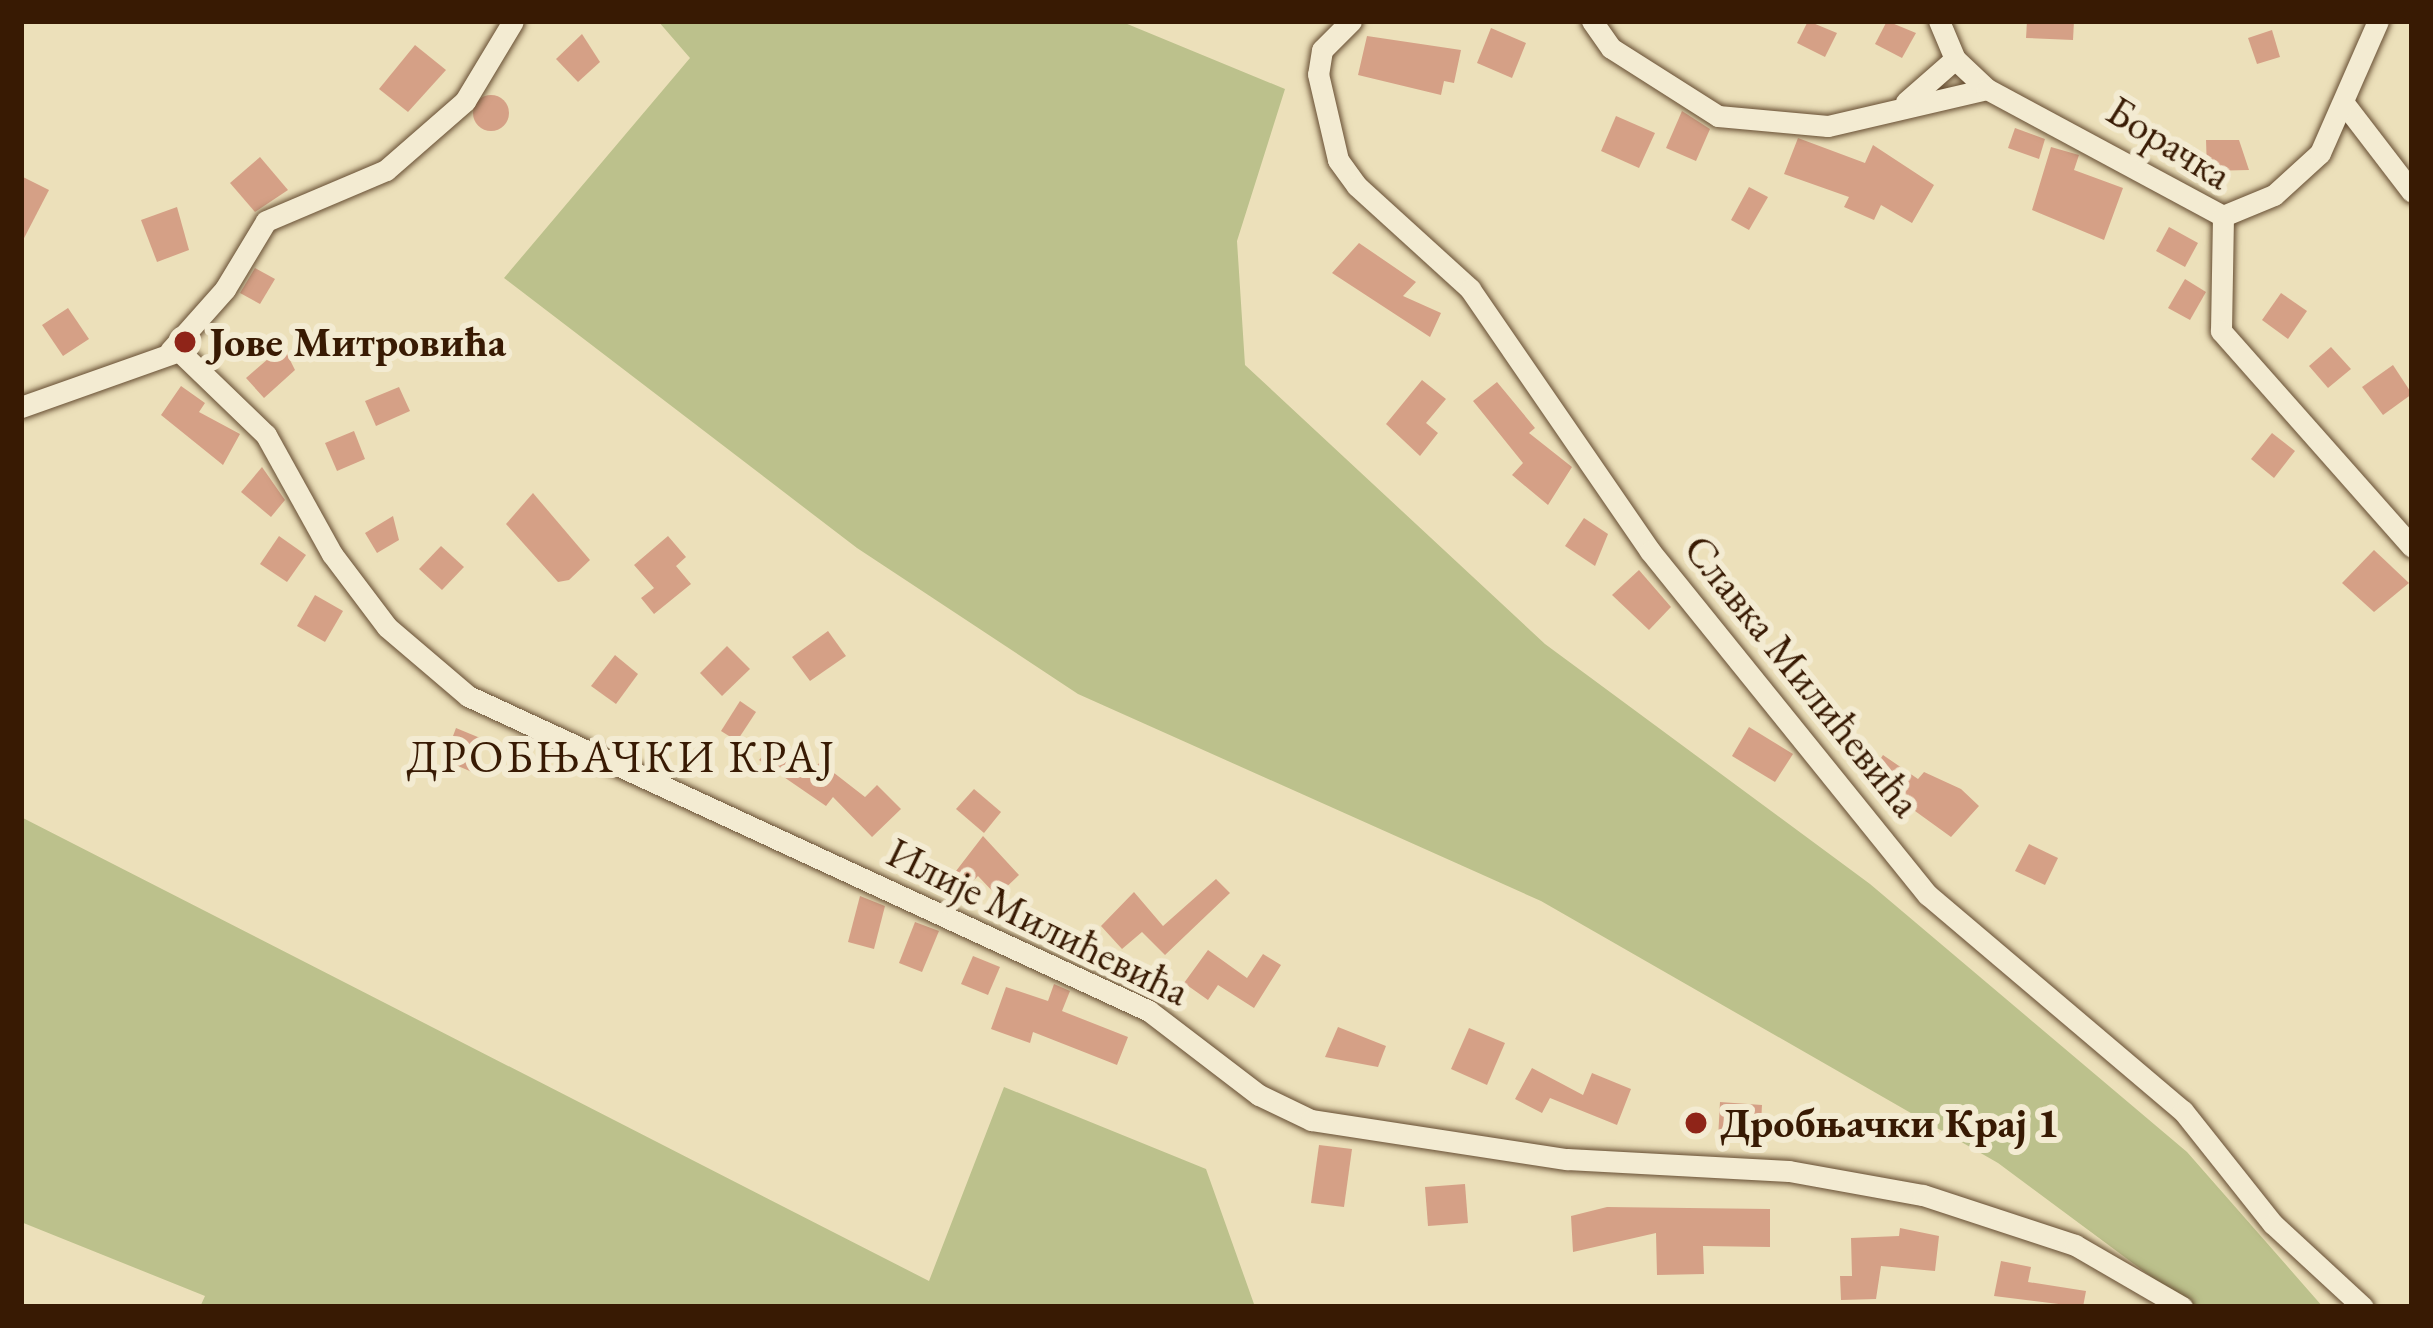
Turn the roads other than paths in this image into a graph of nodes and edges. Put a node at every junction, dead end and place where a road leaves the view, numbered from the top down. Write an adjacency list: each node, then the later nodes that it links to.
1 (513, 21): 12 (street)
2 (1351, 21): 16 (street, Славка Милићевића)
3 (1592, 21): 9 (street)
4 (1939, 21): 6 (street, Борачка)
5 (2378, 21): 8 (street)
6 (1955, 59): 7 (street, Борачка); 9 (street)
7 (1988, 88): 9 (street); 11 (street, Борачка)
8 (2346, 106): 10 (street); 11 (street)
9 (1900, 107)
10 (2412, 192)
11 (2223, 216): 14 (street, Борачка)
12 (170, 351): 13 (street); 15 (street, Илије Милићевића)
13 (21, 407)
14 (2412, 547)
15 (2182, 1307)
16 (2363, 1307)

